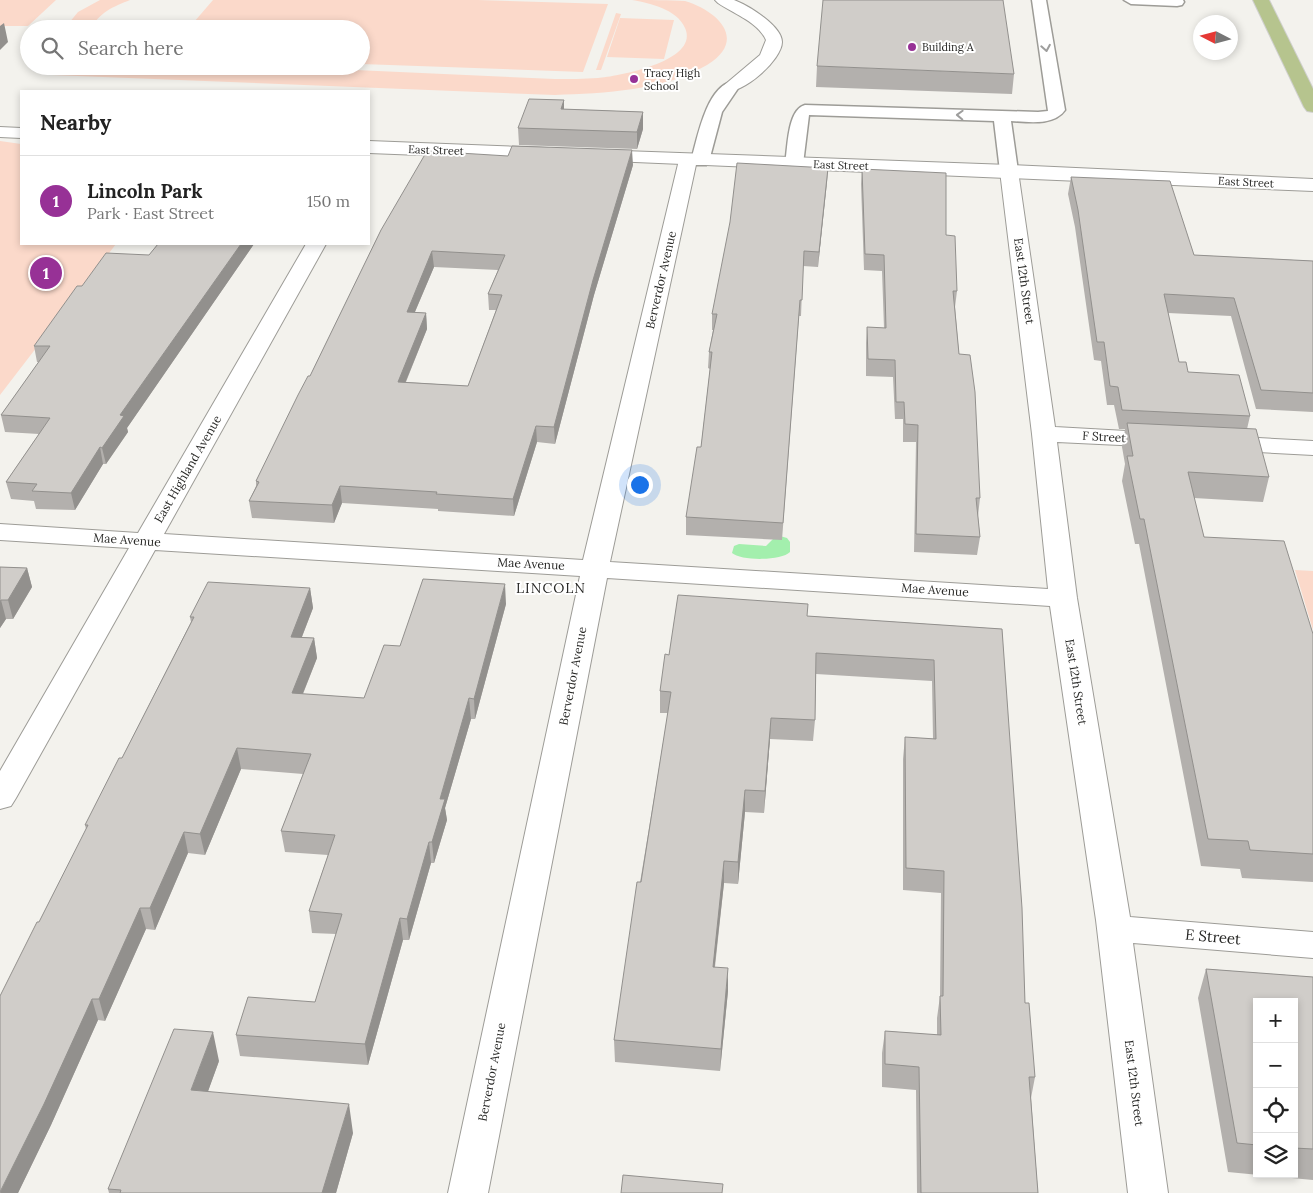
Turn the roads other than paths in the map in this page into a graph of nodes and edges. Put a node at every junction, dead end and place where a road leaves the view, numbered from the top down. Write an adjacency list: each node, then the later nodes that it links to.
1 (723, 0): 6 (street)
2 (1039, 0): 9 (lane, one-way to 9)
3 (1131, 0): 5 (lane)
4 (1261, 0): 7 (main road)
5 (1177, 2)
6 (731, 88): 13 (lane)
7 (1309, 91): 8 (main road)
8 (1313, 107)
9 (1002, 116): 14 (lane, one-way to 14); 15 (lane)
10 (0, 132): 11 (street)
11 (20, 133)
12 (370, 148): 13 (street, East Street)
13 (694, 160): 14 (street, East Street); 22 (street, Berverdor Avenue)
14 (794, 164): 15 (street, East Street)
15 (1009, 171): 16 (street, East Street); 18 (street, East 12th Street)
16 (1313, 185)
17 (315, 245): 21 (street, East Highland Avenue)
18 (1044, 434): 19 (street, F Street); 23 (street, East 12th Street)
19 (1313, 448)
20 (0, 532): 21 (street, Mae Avenue)
21 (147, 541): 22 (street, Mae Avenue); 24 (street, East Highland Avenue)
22 (595, 568): 23 (street, Mae Avenue); 27 (street, Berverdor Avenue)
23 (1062, 598): 25 (street, East 12th Street)
24 (0, 798)
25 (1114, 929): 26 (street, E Street); 28 (street, East 12th Street)
26 (1313, 945)
27 (468, 1193)
28 (1148, 1193)

